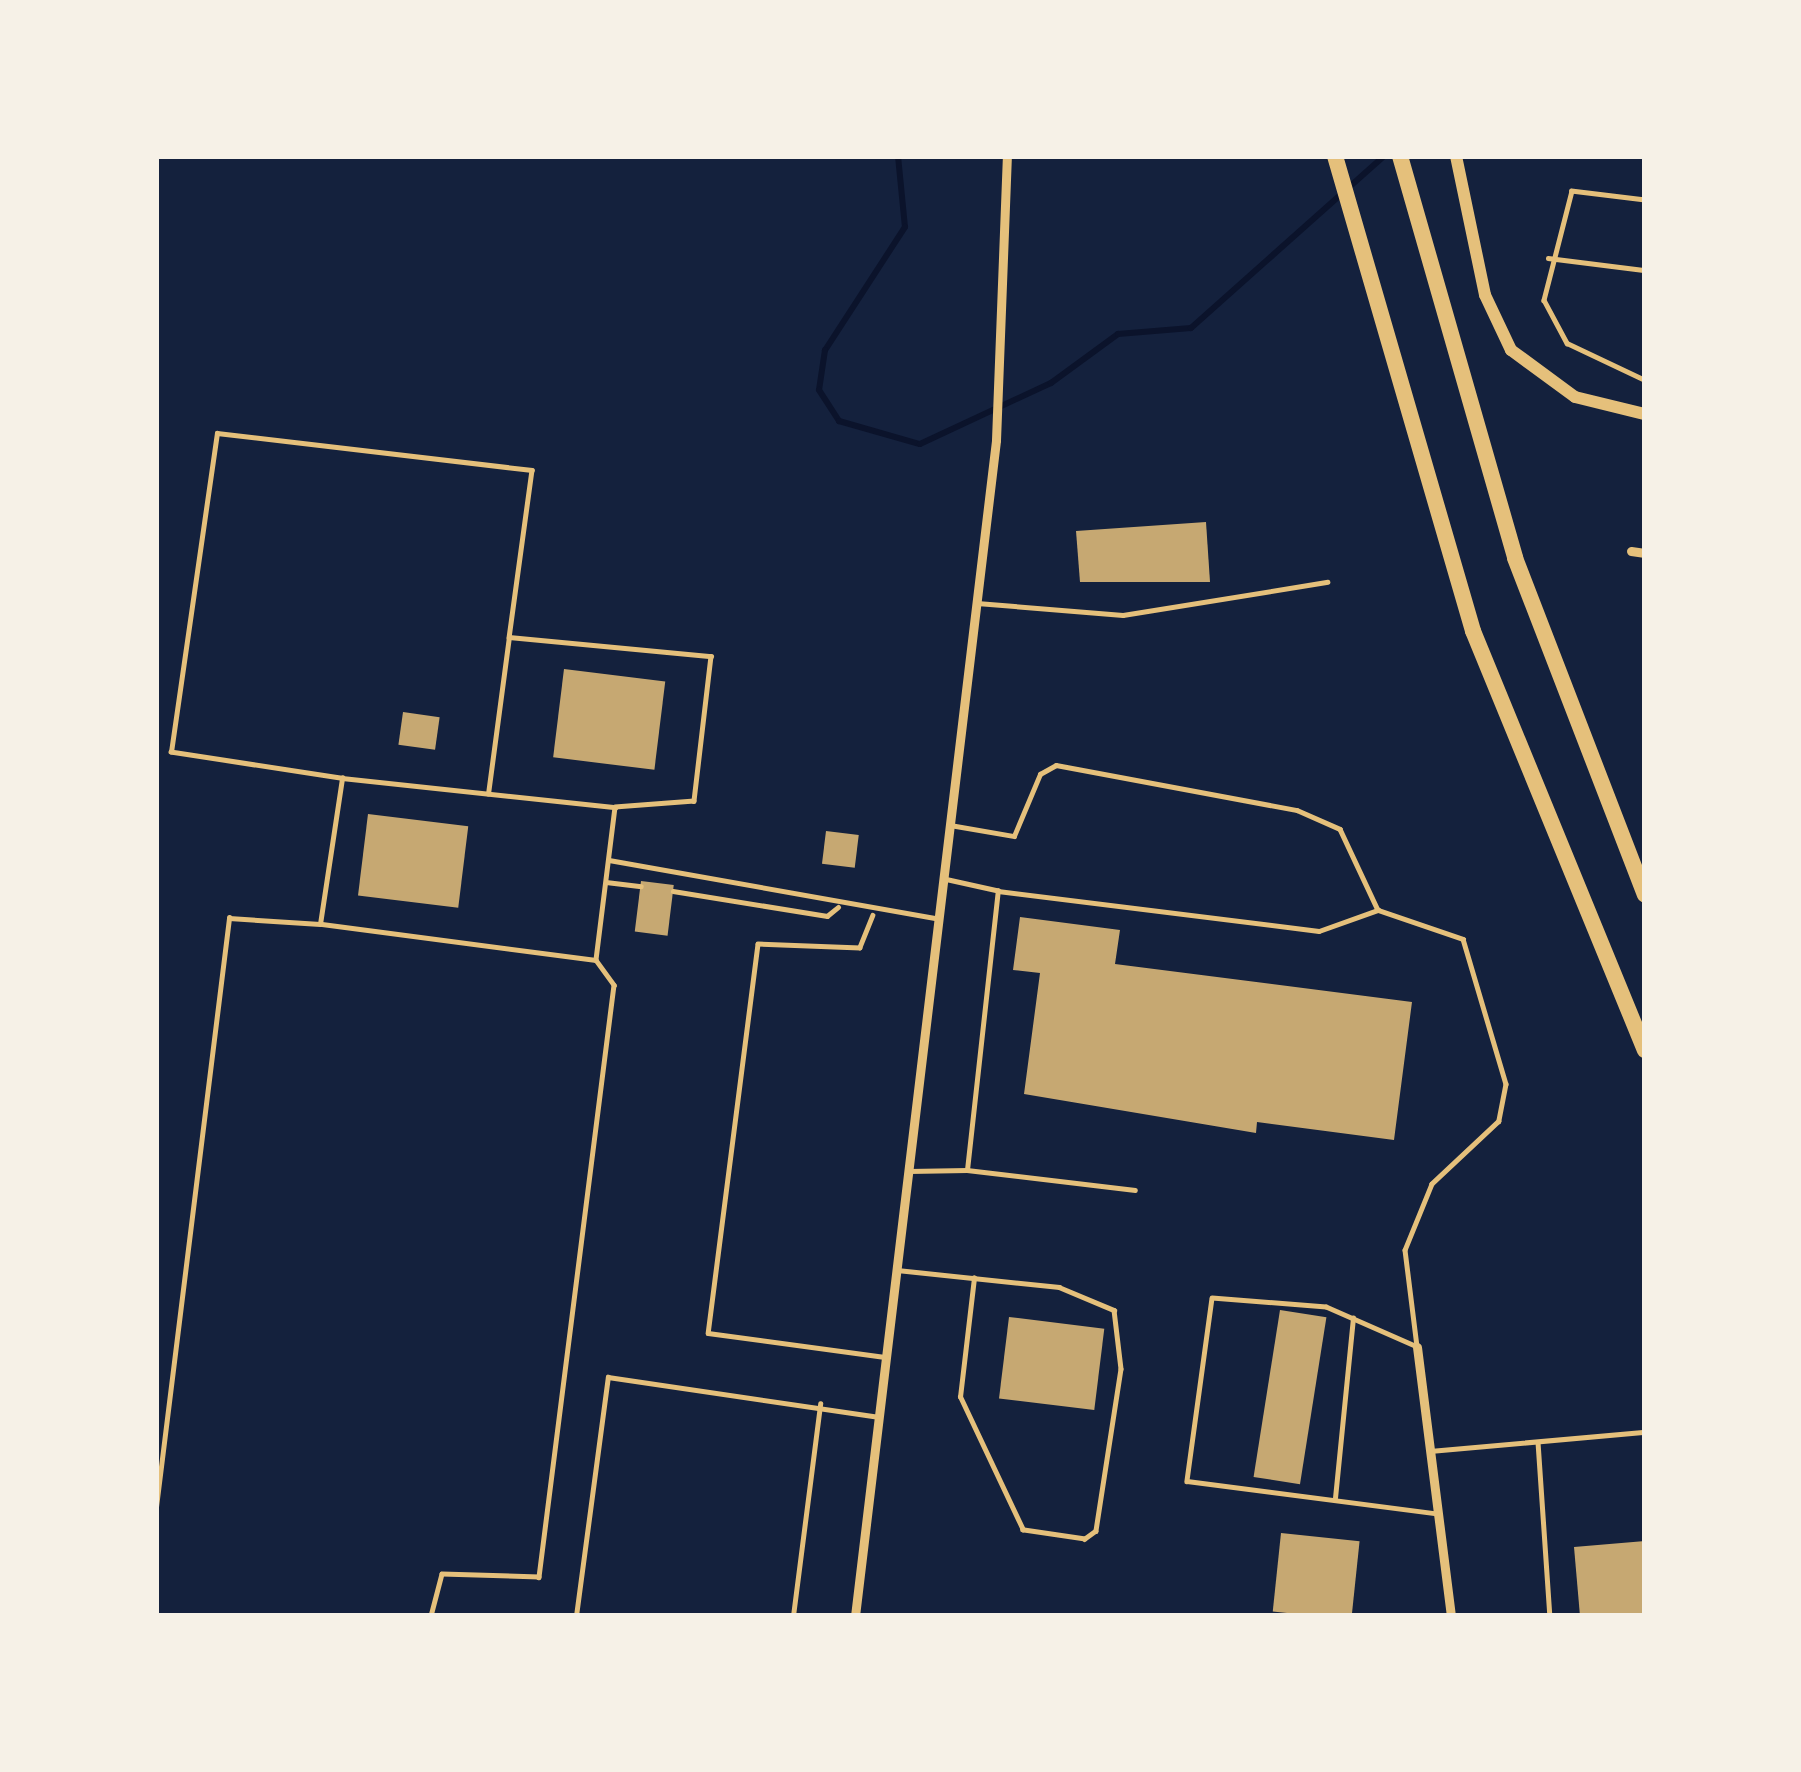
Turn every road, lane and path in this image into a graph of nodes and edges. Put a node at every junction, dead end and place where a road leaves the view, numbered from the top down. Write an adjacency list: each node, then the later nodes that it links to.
1 (1006, 156): 13 (street)
2 (1335, 156): 32 (highway)
3 (1400, 156): 25 (highway)
4 (1456, 156): 9 (street)
5 (1645, 200): 6 (lane)
6 (1548, 257): 7 (lane); 8 (lane)
7 (1645, 270)
8 (1645, 380)
9 (1645, 414)
10 (1631, 551): 11 (street)
11 (1645, 553)
12 (1327, 582): 13 (lane)
13 (976, 603): 18 (street)
14 (509, 637): 15 (lane); 16 (lane); 17 (lane)
15 (342, 778): 16 (lane); 30 (lane)
16 (488, 794): 17 (lane)
17 (615, 807): 19 (lane)
18 (950, 825): 20 (street); 27 (lane)
19 (609, 860): 21 (lane); 26 (lane)
20 (944, 879): 24 (lane); 29 (street)
21 (606, 881): 22 (lane); 31 (lane)
22 (641, 886)
23 (673, 891): 26 (lane)
24 (998, 891): 27 (lane); 33 (lane)
25 (1645, 895)
26 (838, 907): 28 (lane)
27 (1378, 910): 39 (lane)
28 (873, 915): 29 (lane); 40 (lane)
29 (939, 918): 34 (street)
30 (320, 924): 31 (lane); 47 (lane)
31 (596, 960): 51 (lane)
32 (1645, 1050)
33 (967, 1170): 34 (lane); 35 (lane)
34 (909, 1171): 36 (street)
35 (1136, 1190)
36 (897, 1270): 37 (lane); 40 (street)
37 (974, 1278): 37 (lane)
38 (1353, 1318): 39 (lane); 46 (lane); 46 (lane)
39 (1418, 1347): 45 (street)
40 (886, 1357): 42 (street)
41 (820, 1404): 42 (lane); 52 (lane); 53 (lane)
42 (879, 1417): 54 (street)
43 (1645, 1432): 44 (lane)
44 (1538, 1440): 45 (lane); 56 (lane)
45 (1430, 1450): 48 (street)
46 (1335, 1500): 48 (lane)
47 (156, 1507)
48 (1438, 1513): 55 (street)
49 (301, 1616): 50 (lane)
50 (341, 1616)
51 (431, 1616)
52 (576, 1616)
53 (793, 1616)
54 (855, 1616)
55 (1451, 1616)
56 (1550, 1616)

